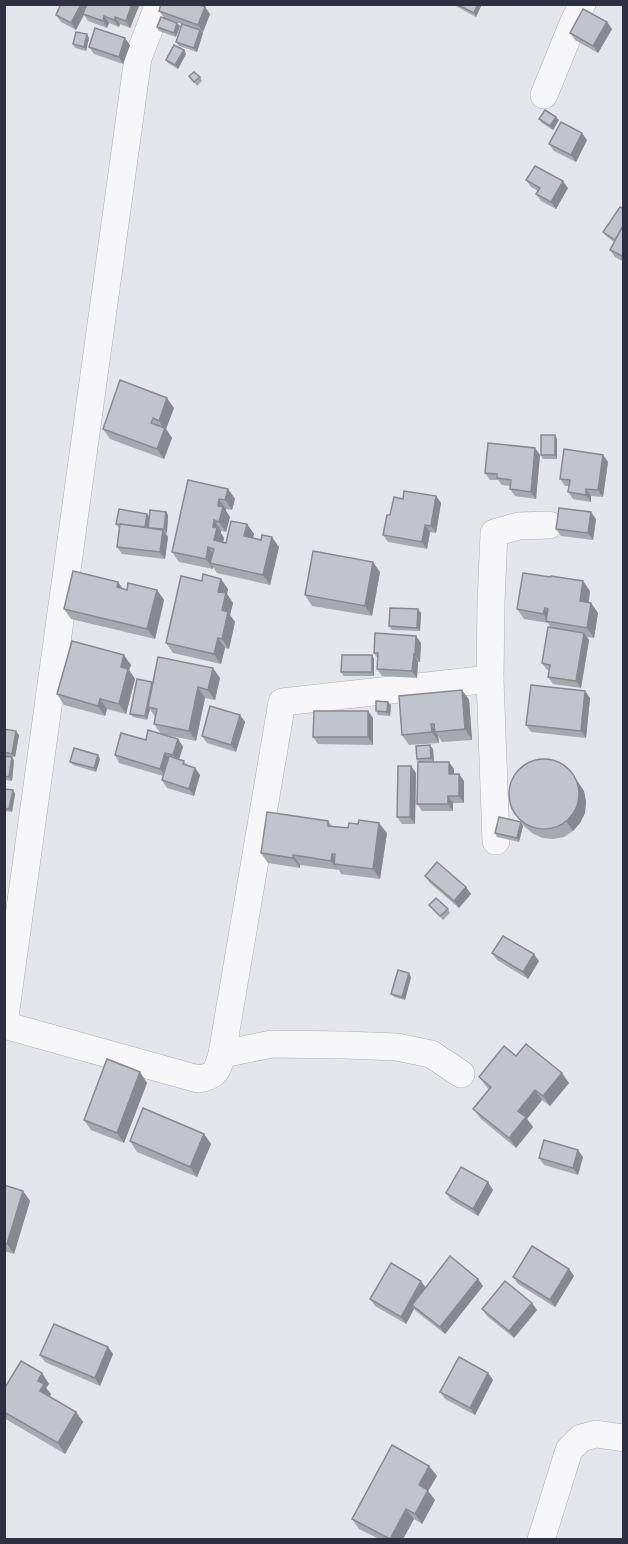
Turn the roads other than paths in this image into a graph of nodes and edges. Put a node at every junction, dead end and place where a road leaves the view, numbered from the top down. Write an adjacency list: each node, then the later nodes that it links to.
1 (159, 4): 7 (street)
2 (582, 4): 3 (street)
3 (544, 95)
4 (549, 525): 5 (street)
5 (490, 679): 6 (street); 8 (street)
6 (496, 841)
7 (4, 1024): 8 (street)
8 (222, 1054): 9 (street)
9 (461, 1074)
10 (624, 1438): 11 (street)
11 (541, 1539)

